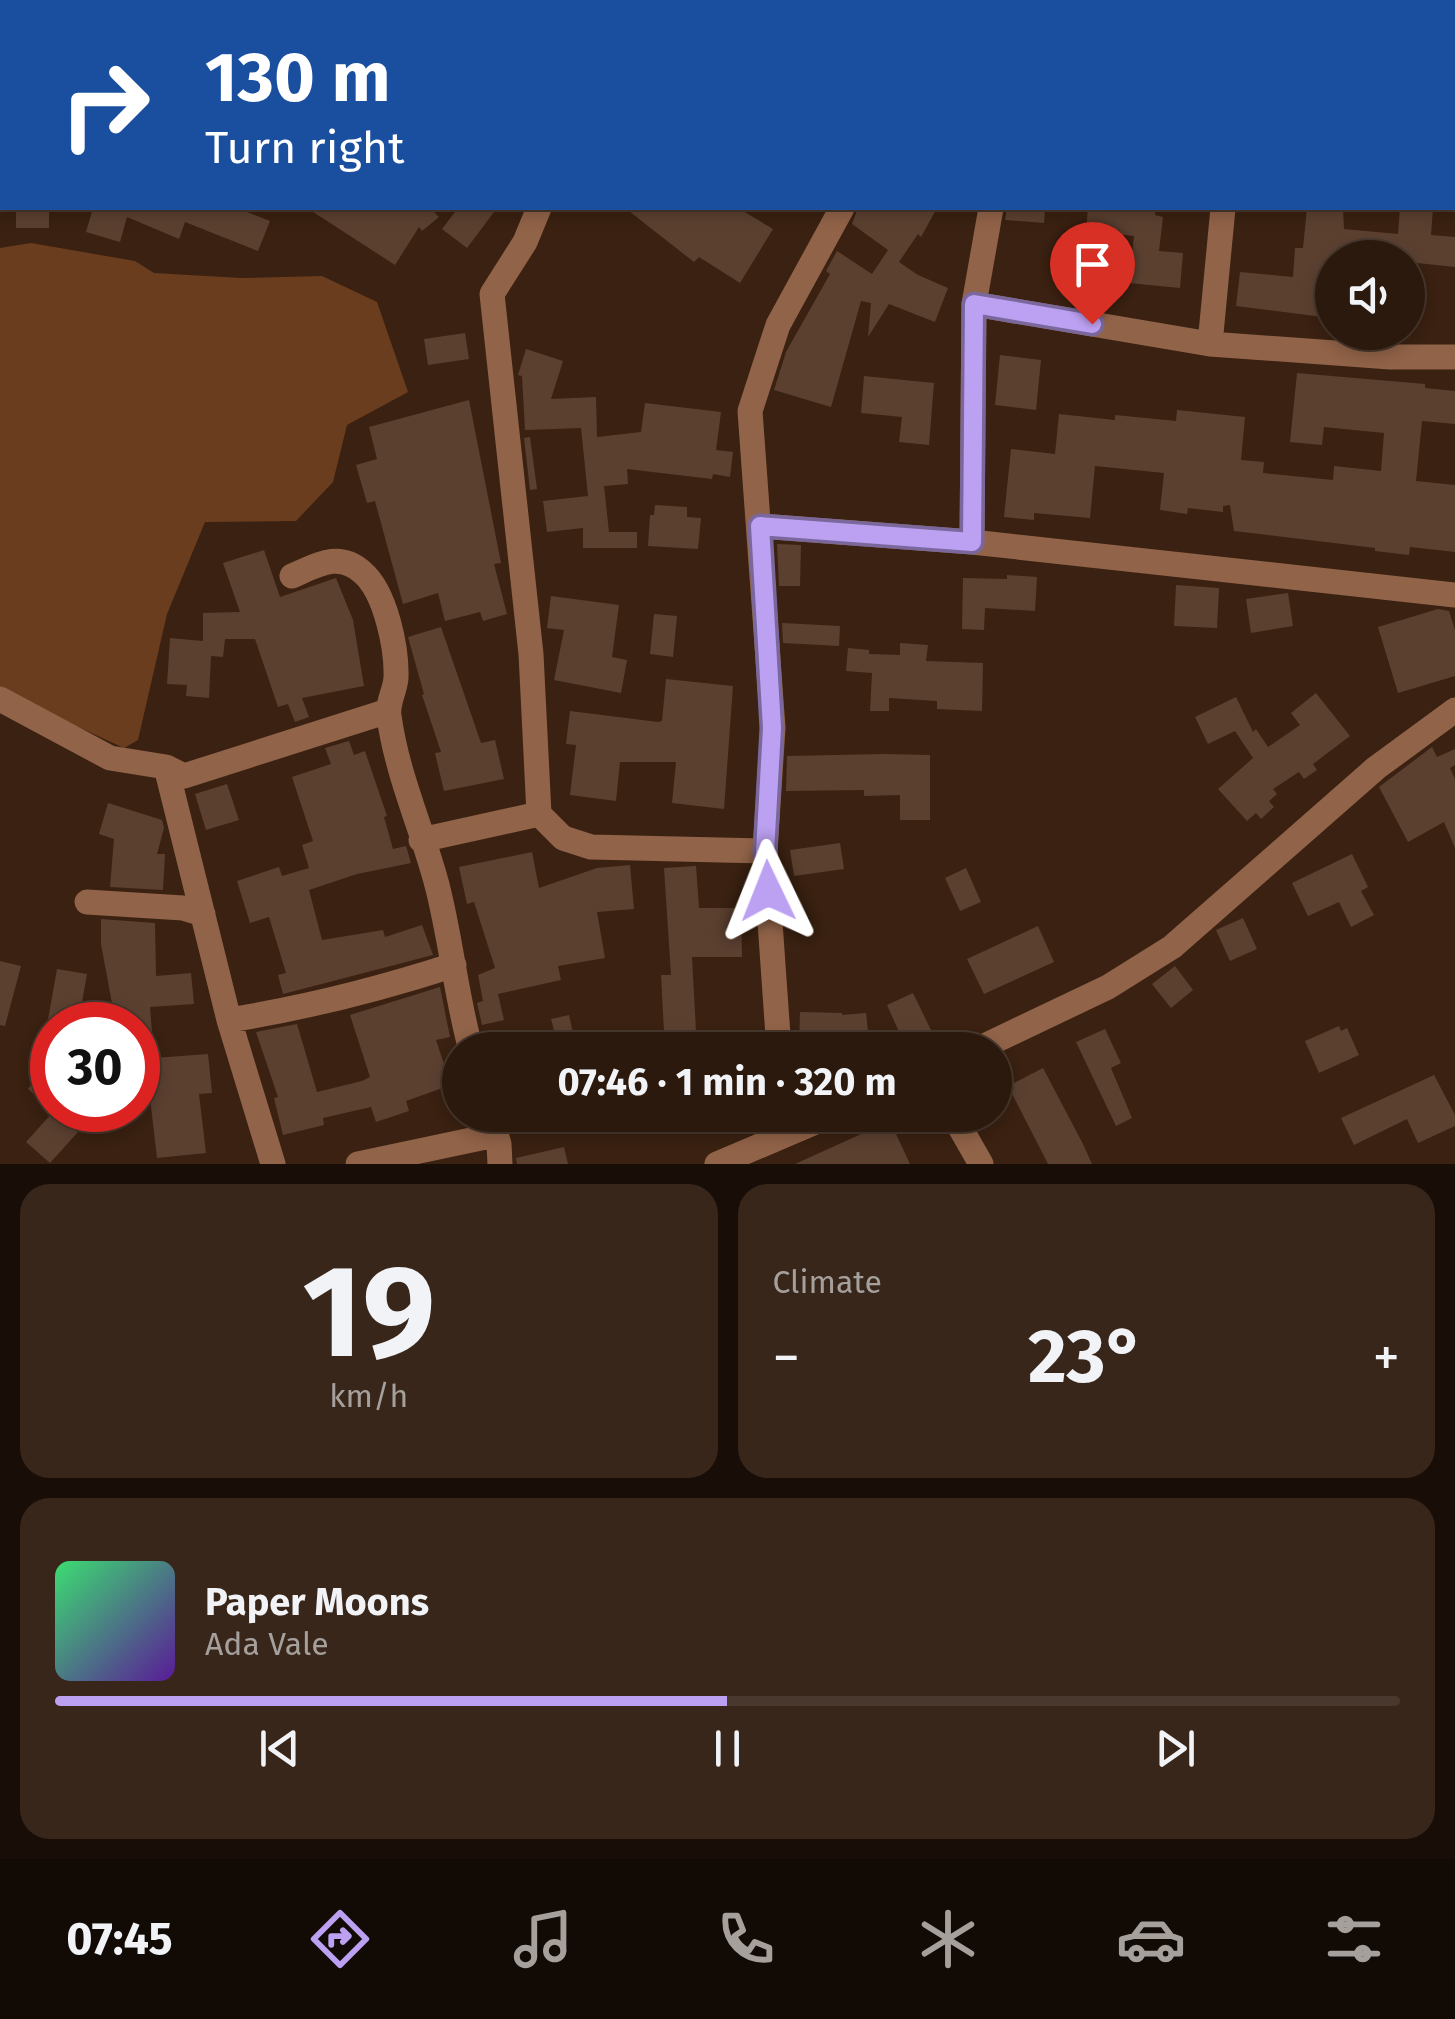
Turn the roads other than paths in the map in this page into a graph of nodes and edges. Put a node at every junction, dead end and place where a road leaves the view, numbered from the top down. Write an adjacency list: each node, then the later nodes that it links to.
1 (538, 210): 16 (street)
2 (841, 210): 8 (street)
3 (991, 210): 5 (street)
4 (1223, 210): 6 (street)
5 (974, 304): 6 (street); 9 (street)
6 (1210, 344): 7 (street)
7 (1455, 357)
8 (760, 526): 9 (street); 18 (street)
9 (972, 542): 11 (street)
10 (292, 576): 13 (street)
11 (1455, 594)
12 (0, 699): 15 (street)
13 (388, 710): 15 (street); 17 (street)
14 (1455, 710): 25 (street)
15 (166, 767): 20 (street)
16 (538, 814): 17 (street); 18 (street)
17 (422, 840): 21 (street)
18 (765, 852): 24 (street)
19 (87, 902): 20 (street)
20 (203, 914): 22 (street)
21 (454, 964): 22 (street); 23 (street)
22 (228, 1020): 30 (street)
23 (467, 1032)
24 (778, 1032)
25 (1012, 1033)
26 (468, 1132): 31 (street)
27 (495, 1132): 32 (street)
28 (772, 1132): 33 (street)
29 (963, 1132): 34 (street)
30 (273, 1164)
31 (358, 1164)
32 (500, 1164)
33 (716, 1164)
34 (982, 1164)

